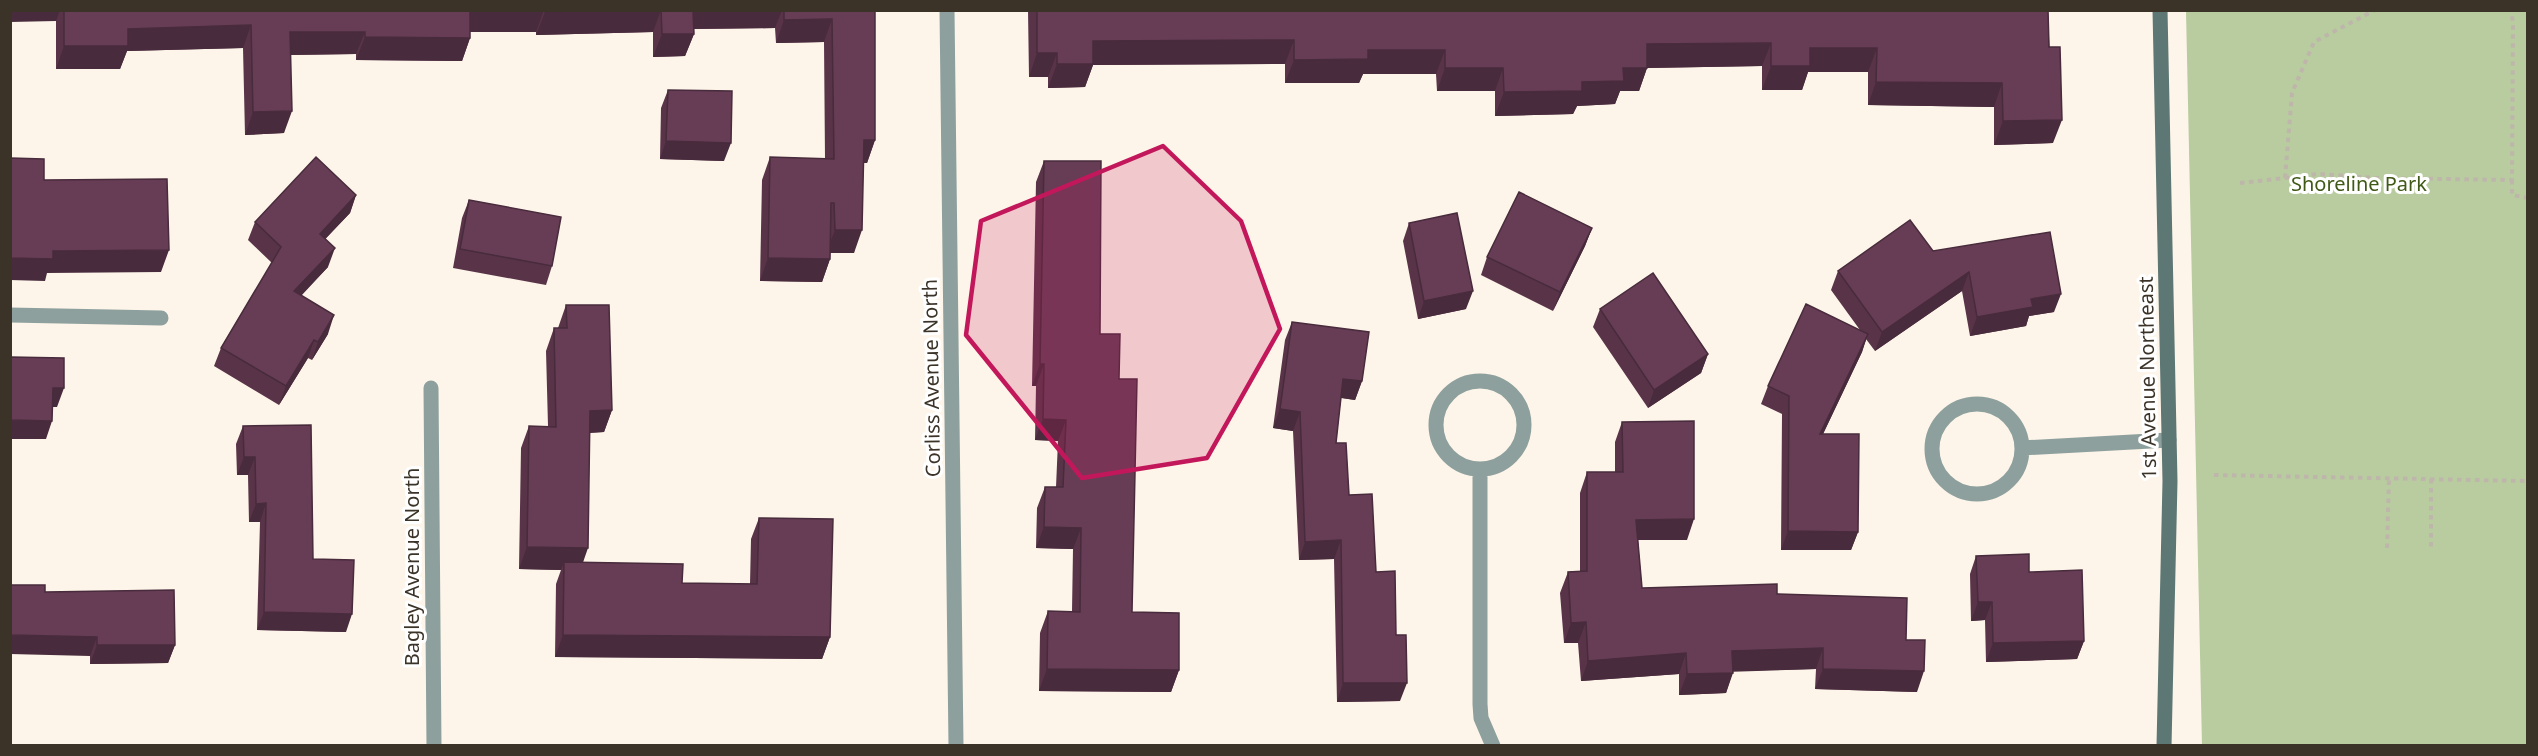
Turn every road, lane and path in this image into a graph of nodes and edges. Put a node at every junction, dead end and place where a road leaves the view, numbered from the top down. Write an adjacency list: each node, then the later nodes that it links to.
1 (947, 10): 22 (street, Corliss Avenue North)
2 (2160, 10): 12 (street, 1st Avenue Northeast)
3 (2375, 10): 5 (path)
4 (2511, 10): 6 (path)
5 (2285, 178): 6 (path); 7 (path)
6 (2512, 180): 8 (path)
7 (2240, 183)
8 (2528, 198)
9 (10, 315): 10 (street)
10 (160, 318)
11 (431, 388): 21 (street, Bagley Avenue North)
12 (2169, 440): 13 (street); 24 (street, 1st Avenue Northeast)
13 (2022, 448): 13 (street)
14 (1480, 469): 14 (street); 23 (street)
15 (2214, 475): 16 (path)
16 (2389, 479): 17 (path); 19 (path)
17 (2431, 479): 18 (path); 20 (path)
18 (2528, 481)
19 (2387, 548)
20 (2431, 548)
21 (434, 746)
22 (956, 746)
23 (1493, 746)
24 (2164, 746)

